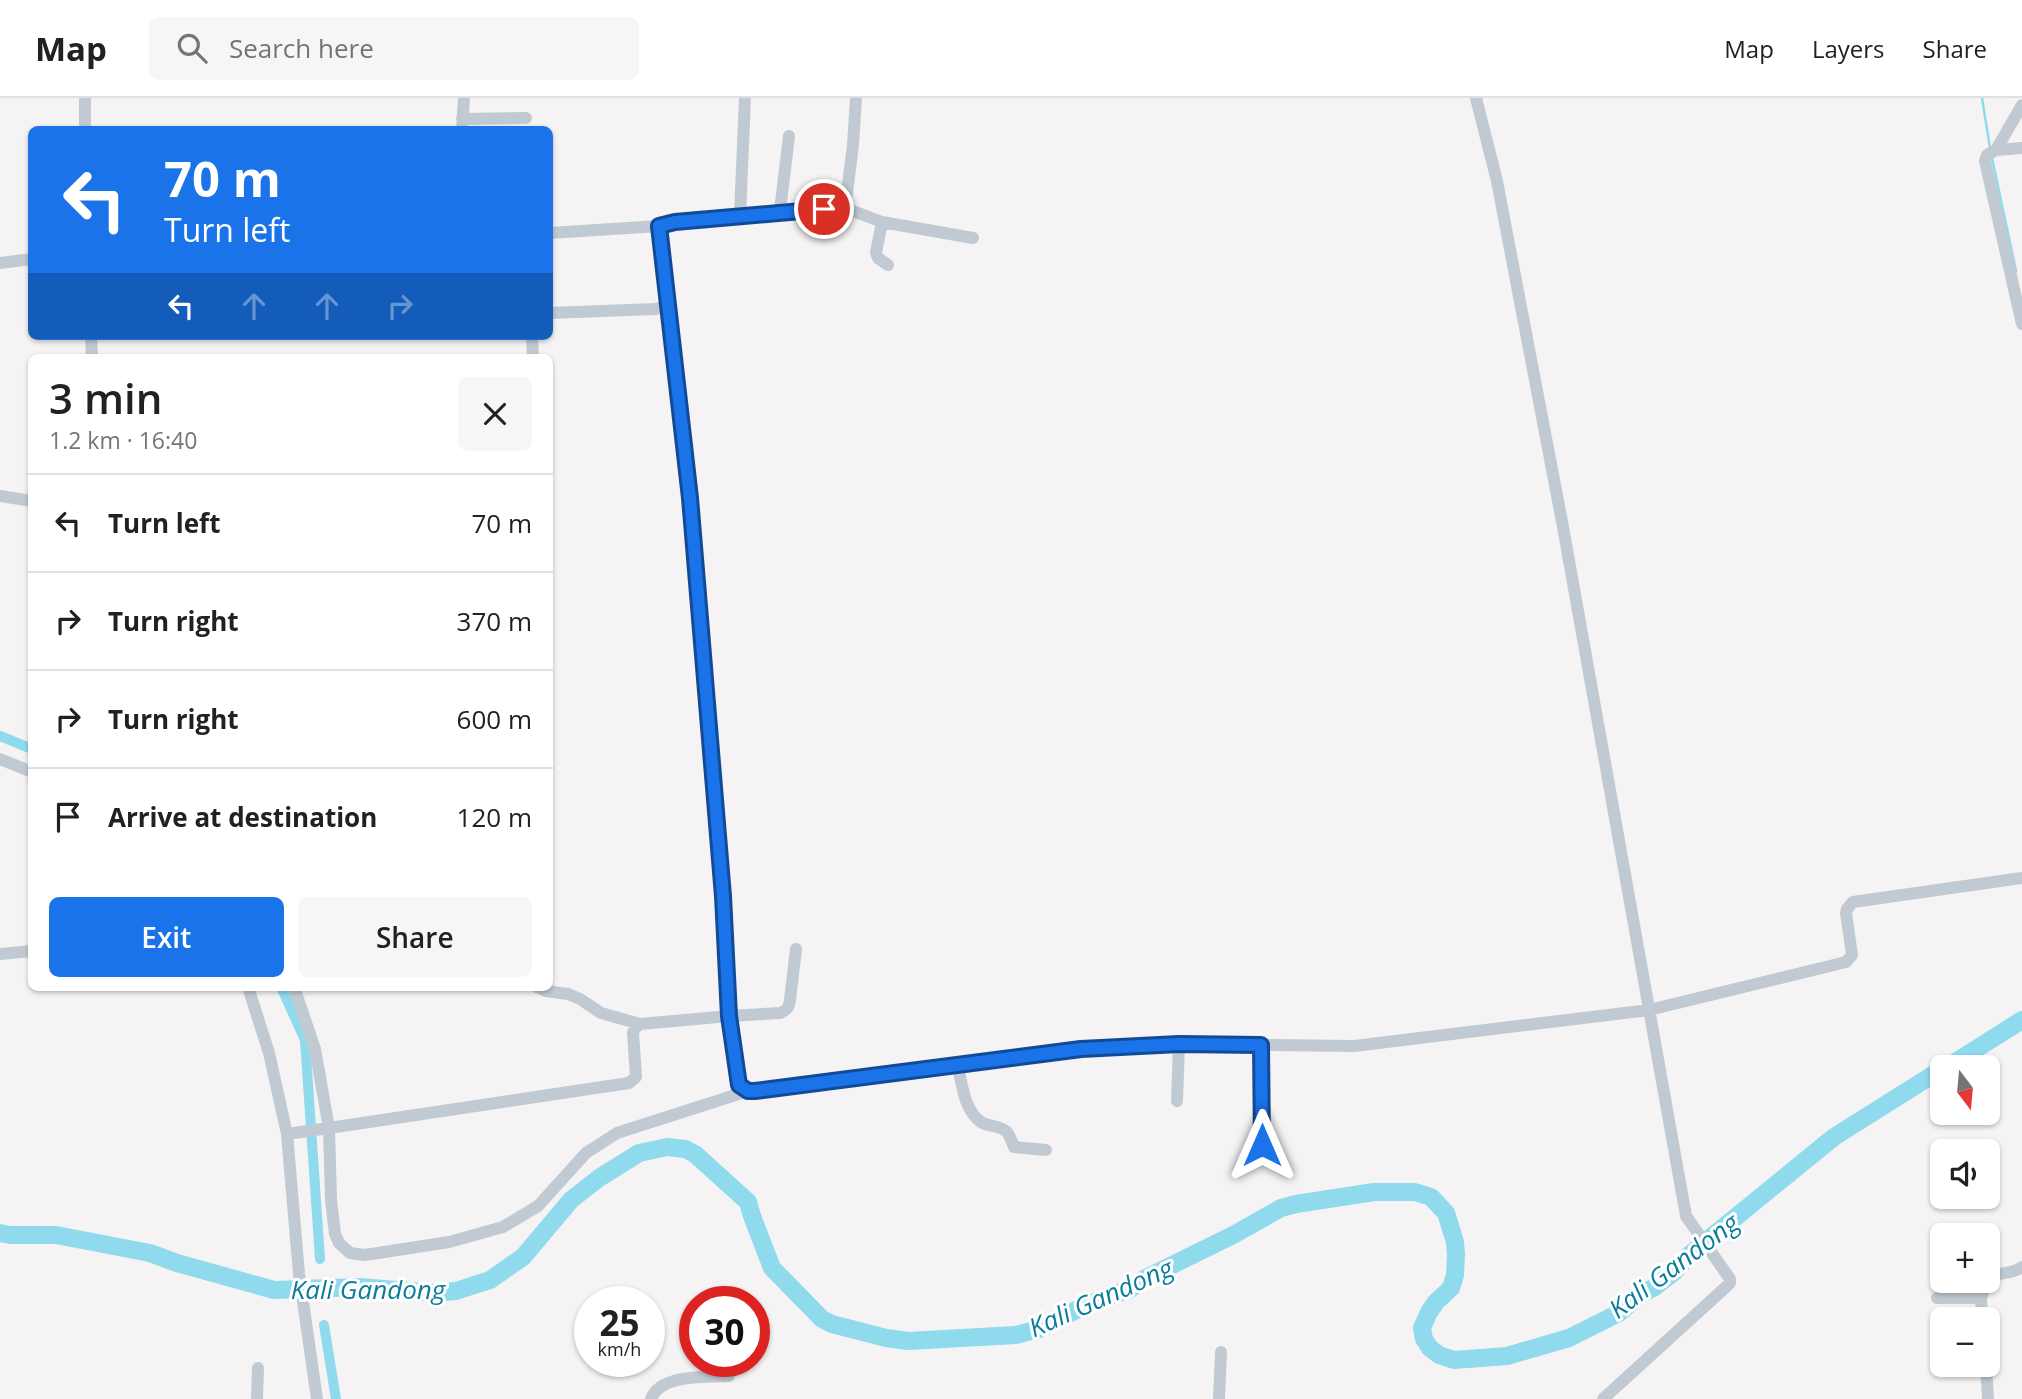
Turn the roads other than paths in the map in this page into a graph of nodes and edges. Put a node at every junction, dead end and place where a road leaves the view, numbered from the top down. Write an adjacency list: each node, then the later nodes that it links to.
1 (85, 98): 9 (street)
2 (464, 98): 8 (street)
3 (745, 98): 15 (street)
4 (856, 98): 13 (street)
5 (1476, 98): 37 (street)
6 (2022, 105): 12 (street)
7 (526, 118): 8 (street)
8 (462, 124)
9 (85, 126)
10 (789, 136): 14 (street)
11 (2022, 148): 12 (street)
12 (1992, 152): 25 (street)
13 (845, 208): 14 (street); 16 (street)
14 (780, 211): 15 (street)
15 (740, 215): 17 (street)
16 (882, 222): 19 (street); 22 (street)
17 (659, 226): 18 (street); 23 (street)
18 (553, 233)
19 (973, 238)
20 (28, 260): 21 (street)
21 (0, 263)
22 (888, 265)
23 (666, 302): 24 (street); 38 (street)
24 (553, 313)
25 (2022, 324)
26 (0, 496): 27 (street)
27 (28, 500)
28 (0, 759): 29 (street)
29 (28, 770)
30 (2022, 878): 37 (street)
31 (796, 949): 38 (street)
32 (28, 951): 33 (street)
33 (0, 954)
34 (249, 991): 46 (street)
35 (295, 991): 45 (street)
36 (546, 991): 39 (street)
37 (1649, 1010): 41 (street); 63 (street)
38 (729, 1016): 39 (street); 43 (street)
39 (640, 1024): 45 (street)
40 (1179, 1044): 41 (street); 42 (street); 44 (street)
41 (1261, 1045): 47 (street)
42 (958, 1066): 43 (street); 48 (street)
43 (748, 1091): 45 (street)
44 (1177, 1101)
45 (324, 1128): 46 (street)
46 (291, 1133): 60 (street)
47 (1262, 1145)
48 (1046, 1150)
49 (2022, 1267): 50 (street)
50 (2000, 1274)
51 (1983, 1293): 53 (street)
52 (1937, 1298): 53 (street)
53 (1981, 1298): 54 (street)
54 (1981, 1307)
55 (1221, 1352): 62 (street)
56 (258, 1368): 59 (street)
57 (708, 1377): 61 (street)
58 (1987, 1377): 64 (street)
59 (257, 1399)
60 (317, 1399)
61 (651, 1399)
62 (1219, 1399)
63 (1603, 1399)
64 (1988, 1399)

